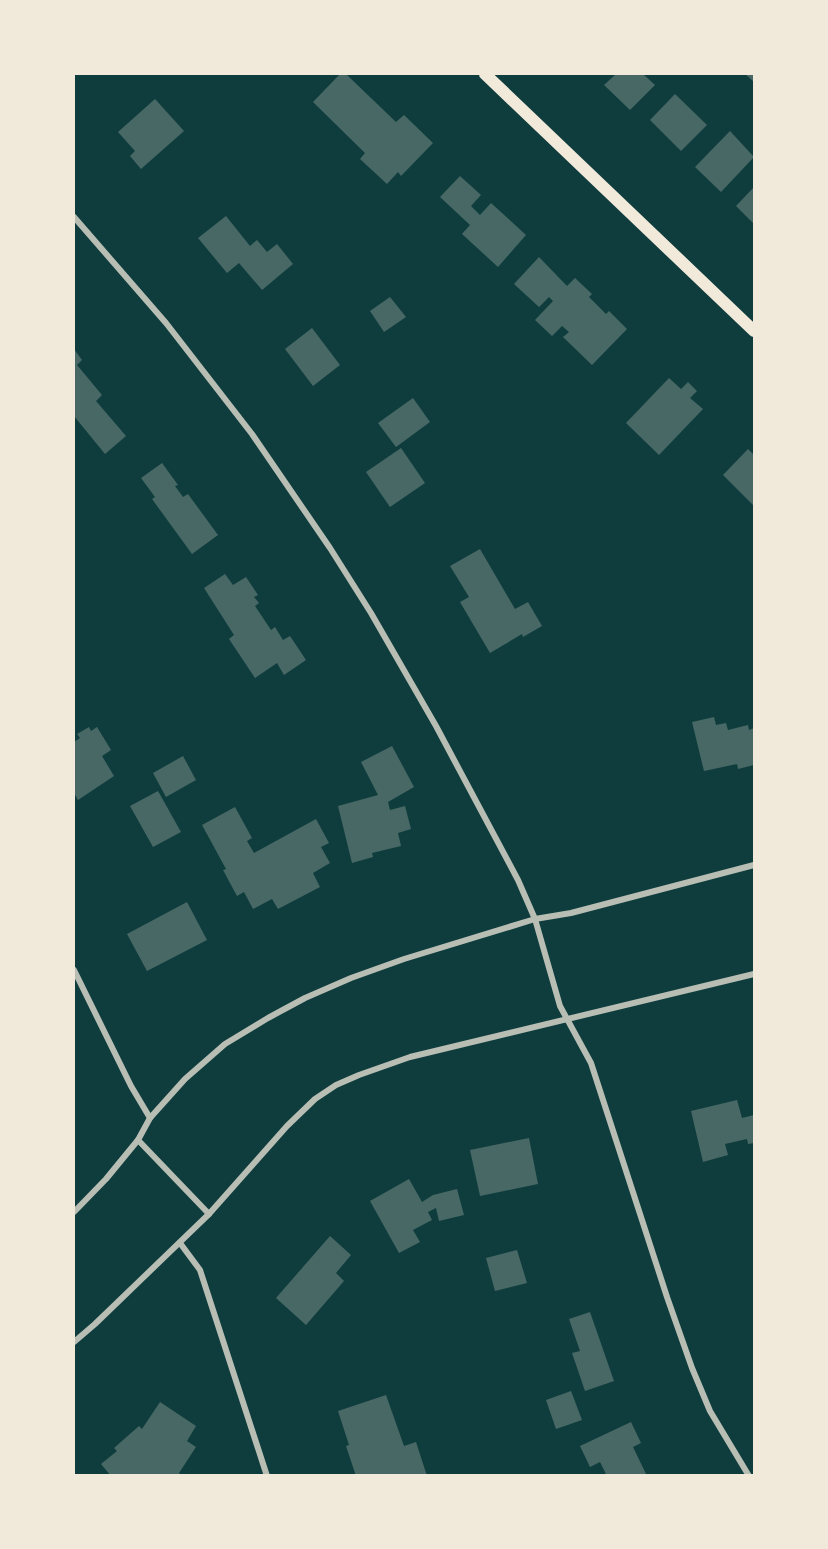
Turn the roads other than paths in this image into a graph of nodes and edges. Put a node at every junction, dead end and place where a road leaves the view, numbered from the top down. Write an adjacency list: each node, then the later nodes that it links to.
1 (485, 74): 3 (main road)
2 (74, 217): 5 (street)
3 (754, 331)
4 (754, 865): 5 (street)
5 (535, 919): 8 (street); 9 (street)
6 (74, 970): 9 (street)
7 (754, 974): 8 (street)
8 (567, 1019): 12 (street); 16 (street)
9 (150, 1118): 10 (street)
10 (138, 1140): 11 (street); 12 (street)
11 (74, 1212)
12 (209, 1214): 13 (street)
13 (180, 1243): 14 (street); 15 (street)
14 (74, 1342)
15 (267, 1476)
16 (749, 1476)

